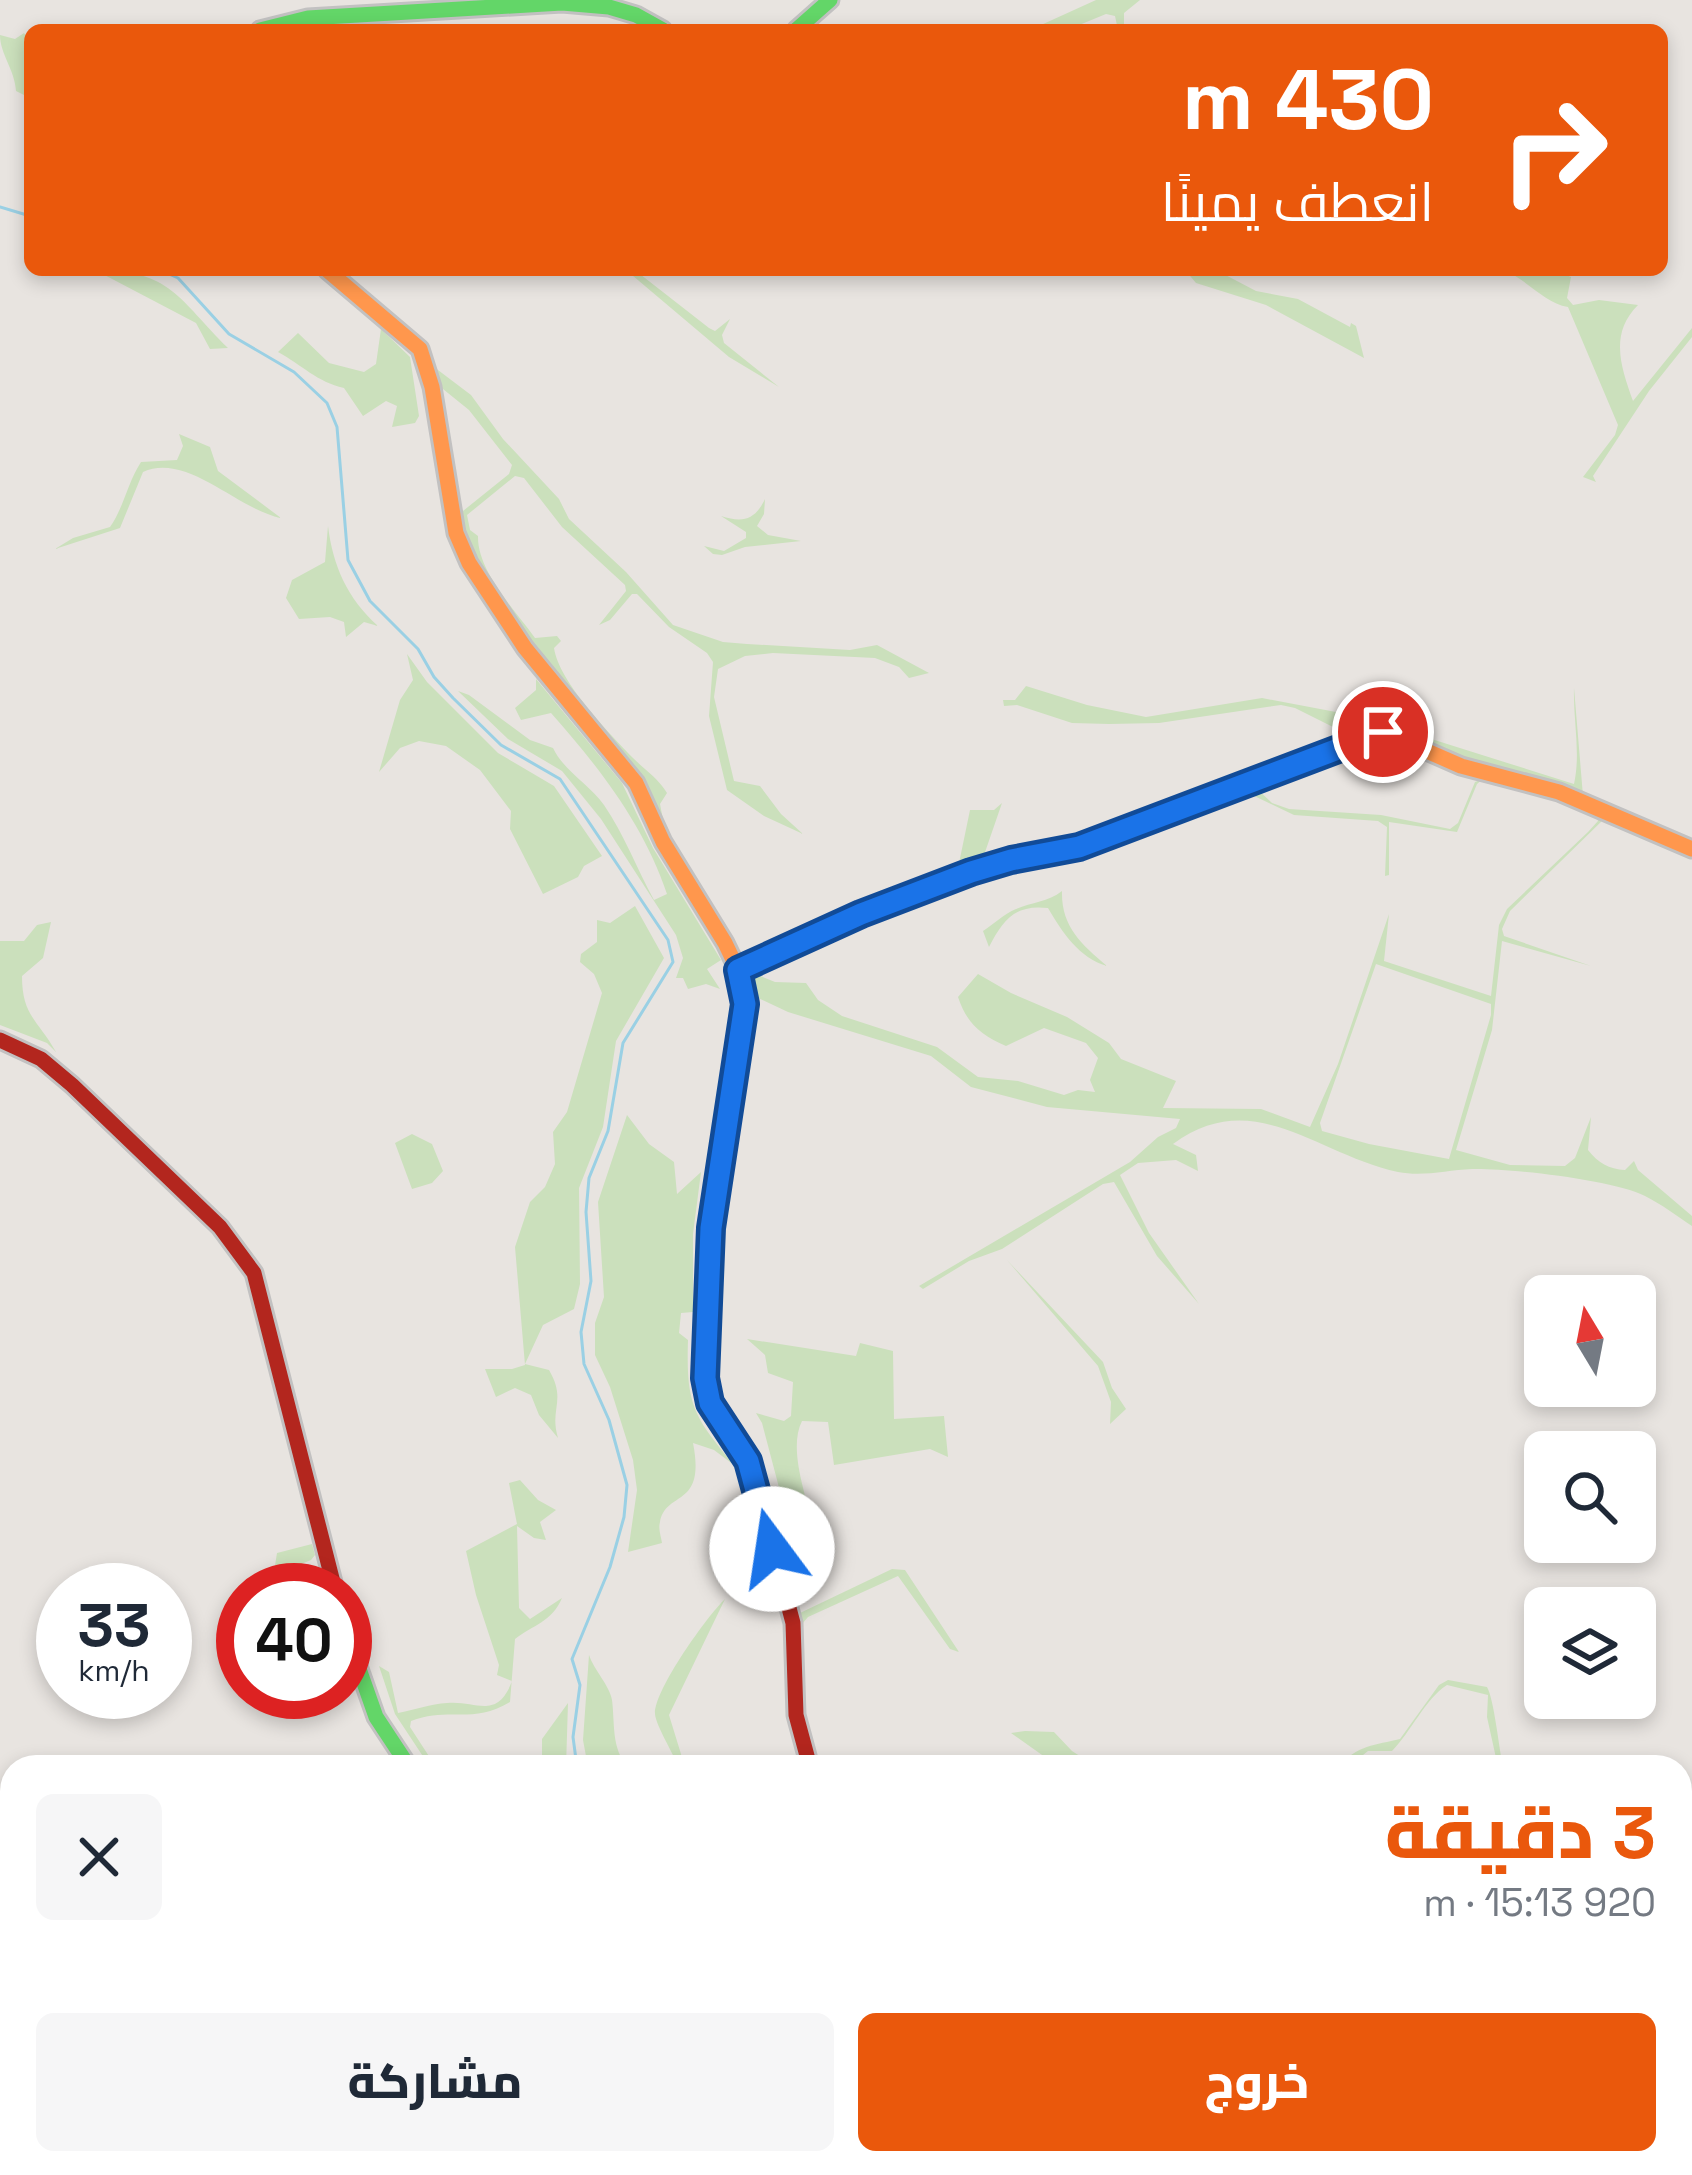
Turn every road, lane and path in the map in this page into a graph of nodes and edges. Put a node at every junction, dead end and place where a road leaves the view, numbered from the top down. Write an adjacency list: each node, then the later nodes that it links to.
1 (830, 0): 4 (street)
2 (284, 24): 3 (street)
3 (652, 24)
4 (803, 24)
5 (334, 276): 7 (street)
6 (1692, 849): 7 (street)
7 (738, 970): 12 (street)
8 (0, 1040): 9 (street)
9 (328, 1563)
10 (372, 1707): 11 (street)
11 (401, 1755)
12 (807, 1755)

